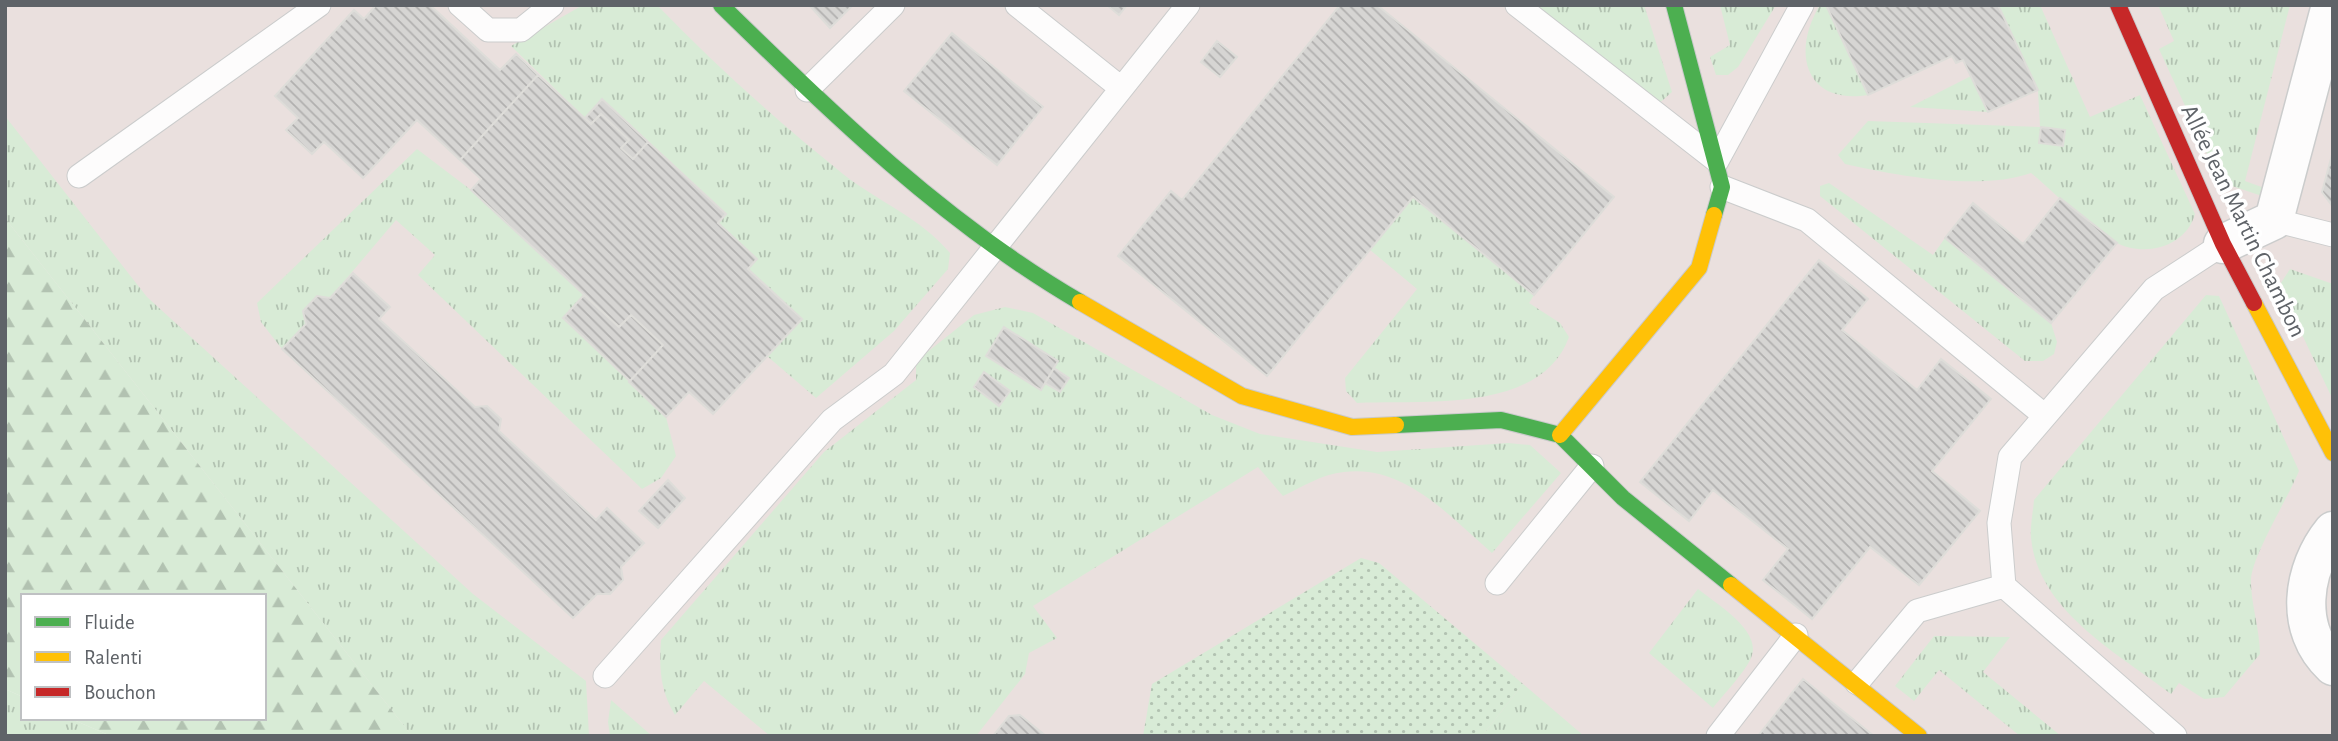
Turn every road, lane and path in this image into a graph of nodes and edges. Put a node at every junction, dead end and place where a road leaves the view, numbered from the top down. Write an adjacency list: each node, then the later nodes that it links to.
1 (319, 5): 16 (lane)
2 (460, 5): 3 (lane)
3 (552, 5)
4 (720, 5): 14 (street)
5 (893, 5): 14 (lane)
6 (1017, 5): 13 (lane)
7 (1188, 5): 13 (lane)
8 (1517, 5): 15 (lane)
9 (1674, 5): 15 (street)
10 (1802, 5): 15 (lane)
11 (2118, 5): 20 (street, Allée Jean Martin Chambon)
12 (2331, 5): 18 (street)
13 (1121, 88): 21 (lane)
14 (807, 90): 21 (street)
15 (1717, 161): 17 (street)
16 (79, 176)
17 (1722, 187): 22 (lane); 23 (street)
18 (2274, 220): 19 (lane); 20 (street)
19 (2333, 235)
20 (2223, 244): 22 (lane); 24 (street, Allée Jean Martin Chambon)
21 (993, 246): 23 (street); 31 (lane)
22 (2045, 416): 28 (lane)
23 (1560, 435): 25 (street)
24 (2333, 453)
25 (1592, 466): 27 (lane); 29 (street)
26 (2333, 531): 30 (street)
27 (1497, 583)
28 (2004, 586): 32 (lane); 35 (lane)
29 (1796, 635): 32 (street); 33 (lane)
30 (2333, 666)
31 (605, 676)
32 (1857, 683): 34 (street)
33 (1718, 736)
34 (1919, 736)
35 (2175, 736)

